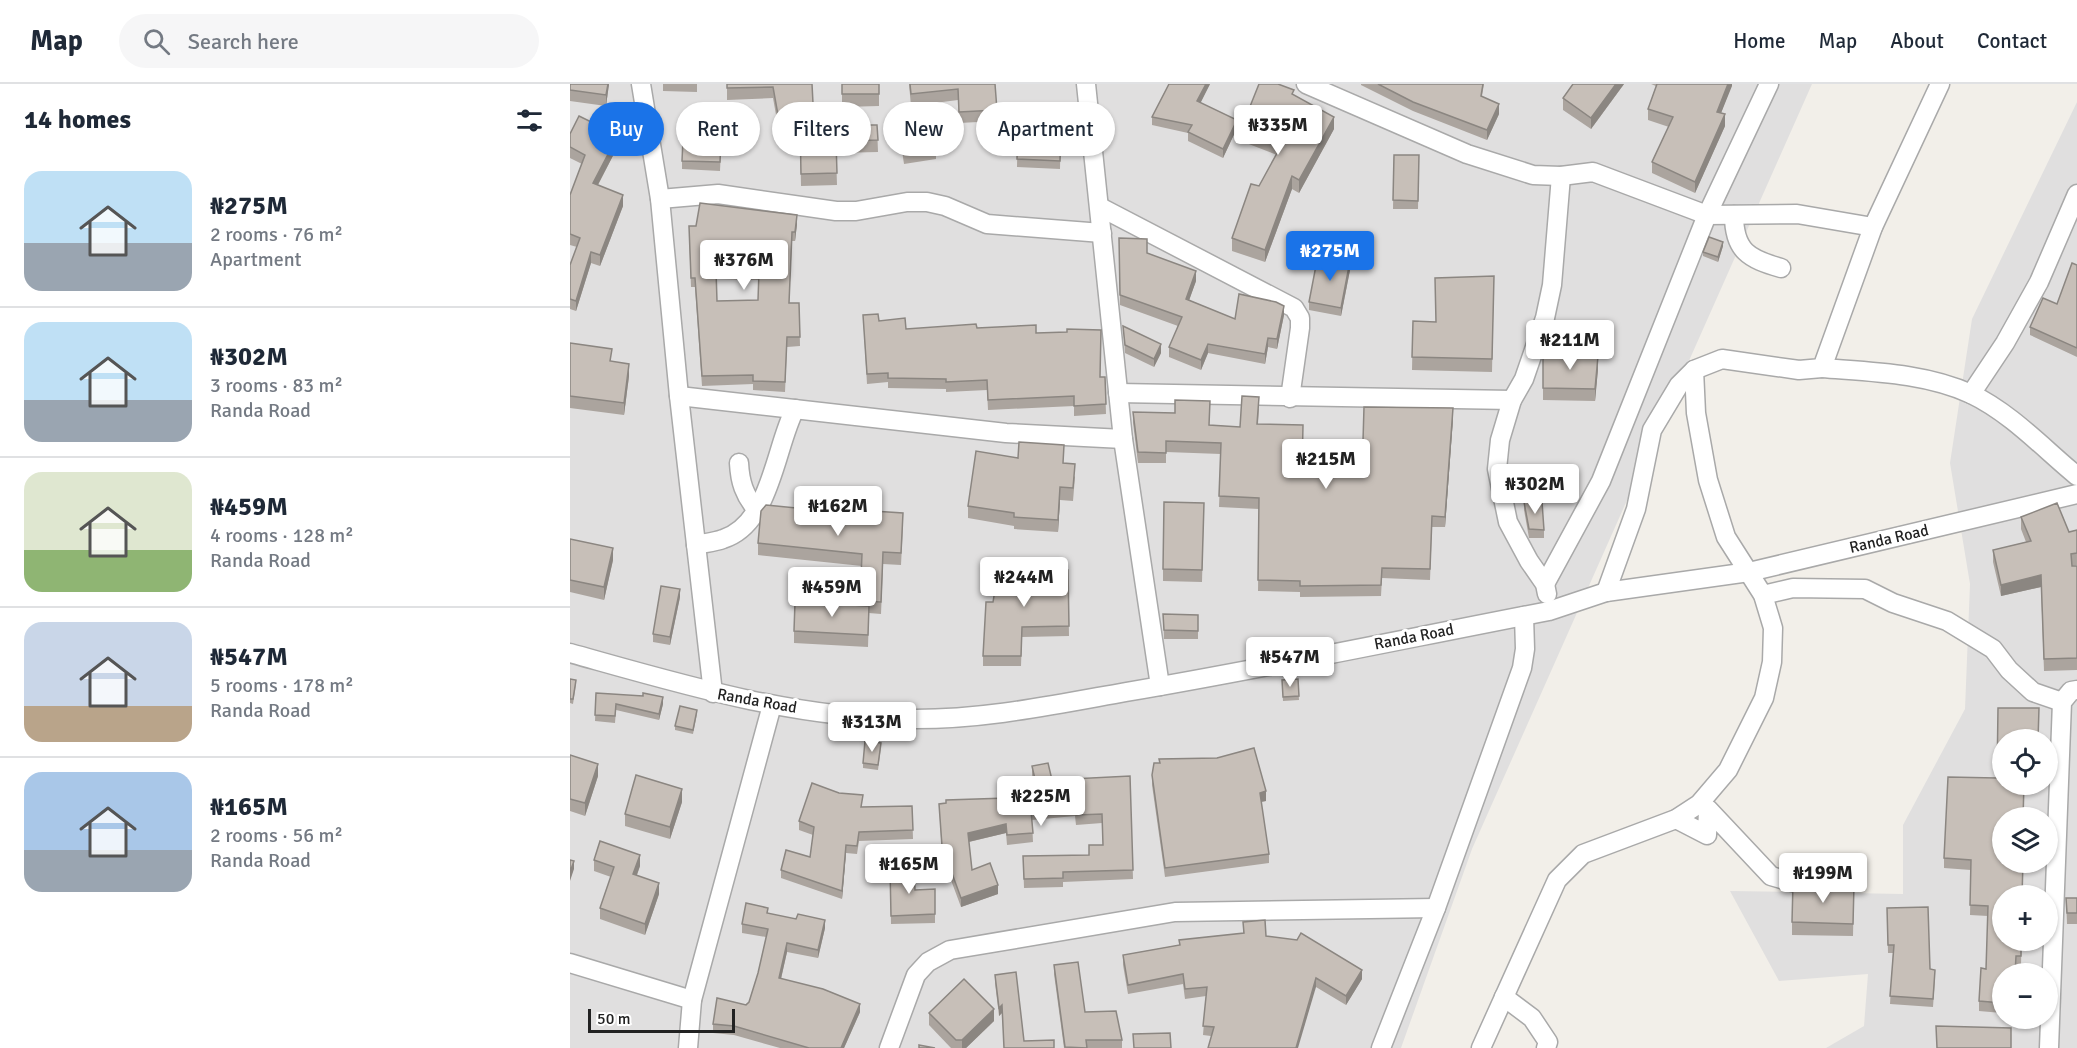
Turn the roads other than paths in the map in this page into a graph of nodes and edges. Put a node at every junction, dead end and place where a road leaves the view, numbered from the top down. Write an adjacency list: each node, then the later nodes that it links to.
1 (641, 84): 8 (street)
2 (1086, 84): 9 (street)
3 (1769, 84): 10 (street)
4 (1940, 84): 12 (street)
5 (1319, 86): 6 (street)
6 (1561, 176): 10 (street); 21 (street)
7 (2077, 194): 18 (street)
8 (660, 199): 13 (street); 19 (street)
9 (1100, 207): 13 (street); 20 (street)
10 (1707, 215): 11 (street); 30 (street)
11 (1734, 215): 12 (street); 14 (street)
12 (1873, 227): 15 (street)
13 (1102, 233): 17 (street)
14 (1781, 268)
15 (1822, 368): 16 (street); 18 (street)
16 (1694, 370): 29 (street); 31 (street)
17 (1118, 393): 20 (street); 23 (street)
18 (1971, 394): 25 (street)
19 (679, 396): 22 (street); 28 (street)
20 (1290, 398): 21 (street)
21 (1512, 400): 30 (street)
22 (795, 409): 23 (street); 27 (street)
23 (1123, 440): 36 (street)
24 (739, 463): 27 (street)
25 (2077, 476)
26 (2077, 494): 29 (street, Randa Road)
27 (757, 510): 28 (street)
28 (696, 545): 38 (street)
29 (1749, 572): 31 (street, Randa Road); 32 (street)
30 (1545, 584): 33 (street)
31 (1606, 592): 33 (street, Randa Road)
32 (1763, 595): 39 (street); 41 (street)
33 (1550, 611): 34 (street, Randa Road)
34 (1524, 616): 36 (street, Randa Road); 43 (street)
35 (570, 653): 38 (street, Randa Road)
36 (1160, 686): 40 (street, Randa Road)
37 (2077, 690): 39 (street)
38 (713, 693): 40 (street, Randa Road)
39 (2062, 702): 52 (street)
40 (772, 705): 46 (street)
41 (1676, 819): 42 (street); 45 (street)
42 (1795, 883)
43 (1436, 908): 48 (street); 49 (street)
44 (570, 963): 46 (street)
45 (1504, 997): 50 (street); 51 (street)
46 (692, 1000): 47 (street)
47 (688, 1048)
48 (889, 1048)
49 (1381, 1048)
50 (1481, 1048)
51 (1546, 1048)
52 (2049, 1048)

